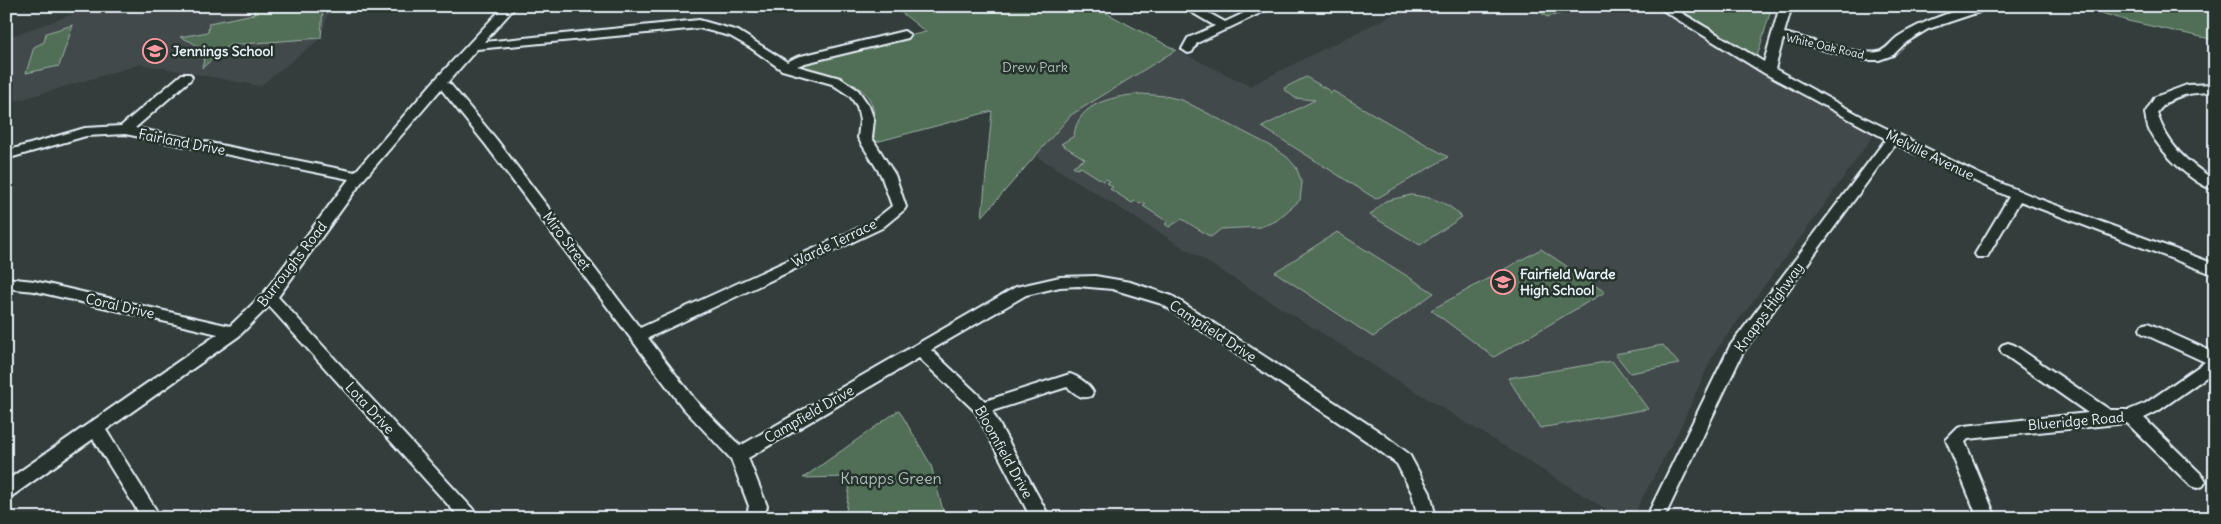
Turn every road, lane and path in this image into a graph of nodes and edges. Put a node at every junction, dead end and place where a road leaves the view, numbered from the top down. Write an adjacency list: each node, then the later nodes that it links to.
1 (510, 6): 10 (street, Burroughs Road)
2 (1187, 6): 7 (street)
3 (1269, 6): 7 (street)
4 (1662, 6): 13 (street, Melville Avenue)
5 (1786, 6): 9 (street)
6 (1979, 6): 9 (street, White Oak Road)
7 (1224, 26): 11 (street)
8 (904, 35): 12 (street)
9 (1779, 35): 13 (street)
10 (475, 46): 12 (street, Warde Terrace); 15 (street, Burroughs Road)
11 (1188, 49)
12 (786, 66): 29 (street, Warde Terrace)
13 (1768, 70): 18 (street, Melville Avenue)
14 (186, 77): 17 (street)
15 (438, 84): 20 (street, Burroughs Road); 29 (street, Miro Street)
16 (2215, 88): 21 (street)
17 (125, 130): 19 (street, Fairland Drive); 20 (street, Fairland Drive)
18 (1894, 137): 22 (street, Melville Avenue); 46 (street, Knapps Highway)
19 (6, 155)
20 (358, 177): 26 (street, Burroughs Road)
21 (2215, 186)
22 (2017, 195): 23 (street); 24 (street, Melville Avenue)
23 (1982, 254)
24 (2215, 270)
25 (6, 283): 28 (street, Coral Drive)
26 (270, 297): 28 (street, Burroughs Road); 42 (street, Lota Drive)
27 (2148, 330): 32 (street)
28 (234, 332): 37 (street, Burroughs Road)
29 (639, 335): 38 (street, Miro Street)
30 (920, 349): 34 (street, Bloomfield Drive); 38 (street, Campfield Drive); 45 (street, Campfield Drive)
31 (2008, 350): 36 (street)
32 (2215, 362): 35 (street, Blueridge Road)
33 (1085, 392): 34 (street)
34 (982, 408): 44 (street, Bloomfield Drive)
35 (2131, 416): 36 (street, Blueridge Road); 39 (street)
36 (2107, 417): 47 (street, Blueridge Road)
37 (96, 428): 40 (street, Burroughs Road); 41 (street)
38 (738, 455): 43 (street)
39 (2197, 481)
40 (6, 491)
41 (152, 518)
42 (472, 518)
43 (755, 518)
44 (1041, 518)
45 (1427, 518)
46 (1655, 518)
47 (1987, 518)

